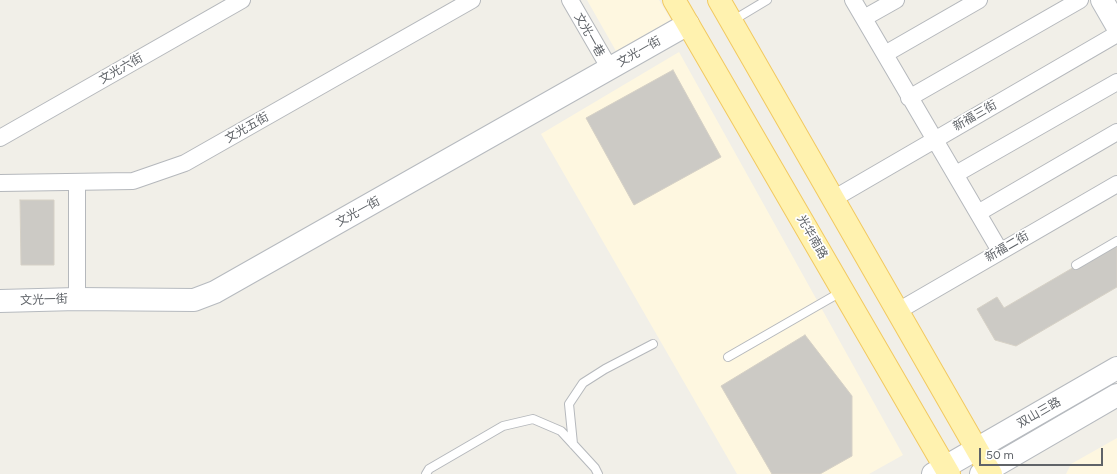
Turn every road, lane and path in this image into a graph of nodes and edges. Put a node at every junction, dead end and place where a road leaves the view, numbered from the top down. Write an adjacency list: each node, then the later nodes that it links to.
1 (242, 0): 22 (street, 文光六街)
2 (472, 0): 25 (street, 文光五街)
3 (570, 0): 18 (street, 文光一巷)
4 (674, 0): 14 (main road, 光华南路)
5 (719, 0): 13 (main road, 光华南路)
6 (767, 0): 13 (lane)
7 (853, 0): 12 (street)
8 (896, 0): 12 (street)
9 (979, 0): 17 (street)
10 (1080, 0): 20 (street)
11 (1102, 0): 15 (street)
12 (864, 18): 17 (street)
13 (731, 21): 28 (main road, 光华南路)
14 (688, 24): 18 (street, 文光一街); 33 (main road, 光华南路)
15 (1117, 26)
16 (1117, 34): 23 (street, 新福三街)
17 (885, 54): 20 (street)
18 (610, 69): 34 (street, 文光一街)
19 (1117, 82): 24 (street)
20 (909, 98): 23 (street)
21 (1117, 132): 29 (street)
22 (0, 138)
23 (935, 140): 24 (street); 28 (street, 新福三街)
24 (956, 174): 29 (street)
25 (77, 182): 26 (street, 文光五街); 34 (street)
26 (0, 183)
27 (1117, 184): 31 (street, 新福二街)
28 (833, 199): 36 (main road, 光华南路)
29 (978, 212): 31 (street)
30 (1117, 241): 32 (lane)
31 (1000, 251): 36 (street, 新福二街)
32 (1076, 265)
33 (843, 291): 38 (lane); 42 (main road, 光华南路)
34 (77, 299): 35 (street, 文光一街)
35 (0, 301)
36 (898, 311): 42 (main road, 光华南路)
37 (653, 344): 41 (lane)
38 (728, 357)
39 (1117, 368): 42 (street, 双山三路)
40 (1117, 395): 43 (street, 双山三路)
41 (573, 444): 44 (lane); 45 (lane)
42 (953, 464): 43 (main road, 光华南路)
43 (987, 472)
44 (426, 474)
45 (598, 474)

